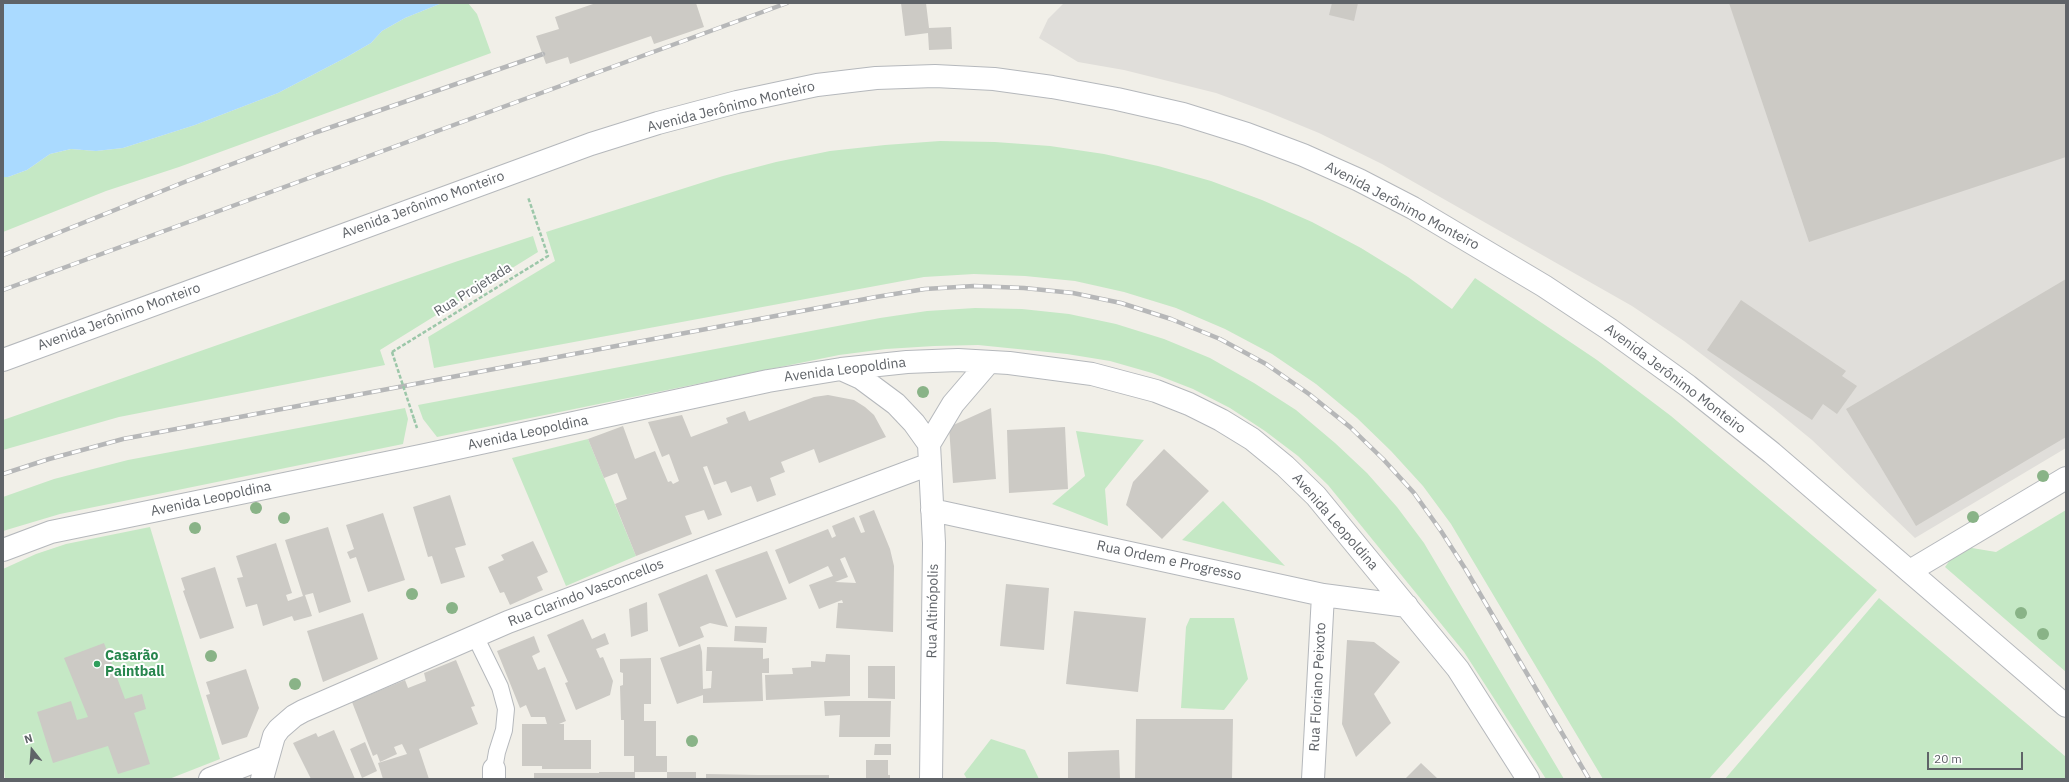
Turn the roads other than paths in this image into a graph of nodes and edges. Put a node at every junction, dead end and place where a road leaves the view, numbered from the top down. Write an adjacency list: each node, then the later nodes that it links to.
1 (3, 360): 8 (street, Avenida Jerônimo Monteiro)
2 (989, 362): 3 (street, Avenida Leopoldina); 4 (street); 10 (street, Avenida Leopoldina)
3 (841, 369): 4 (street); 7 (street, Avenida Leopoldina)
4 (929, 454): 6 (street, Rua Altinópolis); 11 (street, Rua Clarindo Vasconcellos)
5 (2066, 478): 8 (street)
6 (932, 510): 9 (street, Rua Ordem e Progresso); 17 (street, Rua Altinópolis)
7 (3, 550)
8 (1910, 571): 12 (street, Avenida Jerônimo Monteiro)
9 (1323, 595): 10 (street, Rua Ordem e Progresso); 18 (street, Rua Floriano Peixoto)
10 (1407, 606): 19 (street, Avenida Leopoldina)
11 (475, 636): 13 (street, Rua Clarindo Vasconcellos); 14 (lane)
12 (2066, 706)
13 (268, 756): 15 (street); 16 (street, Rua Clarindo Vasconcellos)
14 (494, 774)
15 (210, 779)
16 (262, 779)
17 (931, 779)
18 (1313, 779)
19 (1528, 779)

